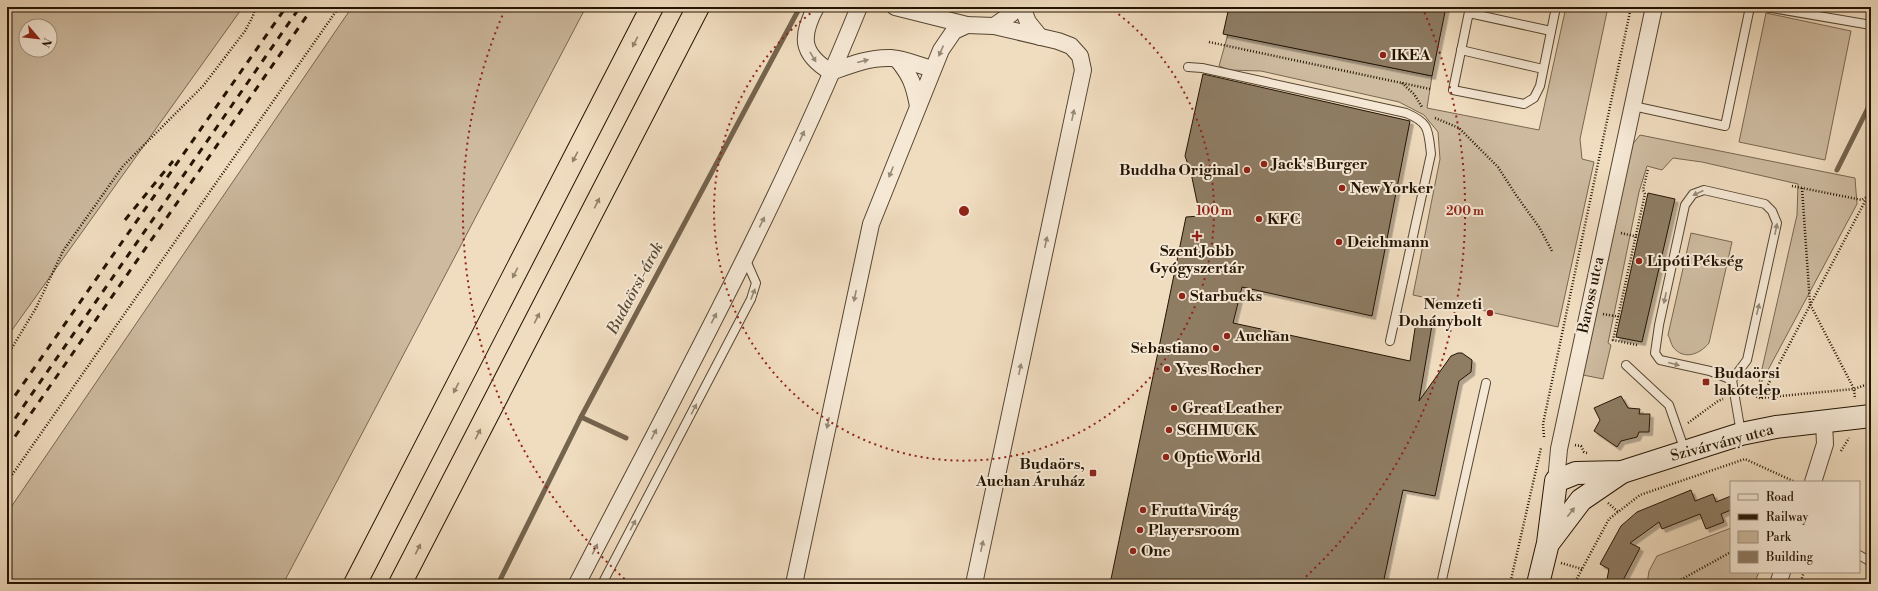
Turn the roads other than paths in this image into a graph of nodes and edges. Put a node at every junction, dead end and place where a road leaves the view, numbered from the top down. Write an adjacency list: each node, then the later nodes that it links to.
1 (652, 7): 41 (highway, one-way to 41)
2 (698, 7): 42 (highway, one-way to 2)
3 (816, 7): 23 (street, one-way to 23)
4 (859, 7): 23 (street)
5 (895, 7): 13 (street)
6 (1016, 7): 15 (street)
7 (1022, 7): 17 (street)
8 (1556, 7): 16 (lane)
9 (1654, 7): 25 (street, Baross utca)
10 (1750, 7): 25 (lane)
11 (1766, 7): 14 (lane)
12 (1469, 10): 16 (lane); 18 (lane)
13 (967, 24): 15 (street); 22 (street, one-way to 22)
14 (1871, 24)
15 (994, 26): 17 (street)
16 (1551, 31): 21 (lane)
17 (1040, 37): 46 (street, one-way to 17)
18 (1461, 50): 21 (lane); 21 (lane)
19 (897, 59): 22 (street); 23 (street, one-way to 19); 24 (street)
20 (1188, 67): 27 (lane)
21 (1543, 69)
22 (933, 70): 24 (street)
23 (831, 72): 26 (street, one-way to 23)
24 (918, 106): 45 (street, one-way to 45)
25 (1633, 106): 36 (street, Baross utca)
26 (745, 258): 43 (street, one-way to 26); 44 (lane, one-way to 26)
27 (1390, 341)
28 (1626, 366): 34 (lane)
29 (1732, 380): 29 (lane, one-way to 29); 33 (lane)
30 (1486, 383): 47 (lane)
31 (1871, 416): 32 (street, Szivárvány utca)
32 (1824, 422): 33 (street, Szivárvány utca); 37 (street)
33 (1741, 434): 34 (street, Szivárvány utca)
34 (1686, 452): 35 (street, Szivárvány utca)
35 (1622, 472): 36 (street, Szivárvány utca); 38 (street, Szivárvány utca, one-way to 35)
36 (1556, 481): 38 (street, Baross utca)
37 (1813, 481)
38 (1548, 543): 48 (street, Baross utca)
39 (1860, 556): 40 (lane)
40 (1871, 562)
41 (355, 584)
42 (400, 584)
43 (577, 584)
44 (602, 584)
45 (794, 584)
46 (974, 584)
47 (1441, 584)
48 (1538, 584)

